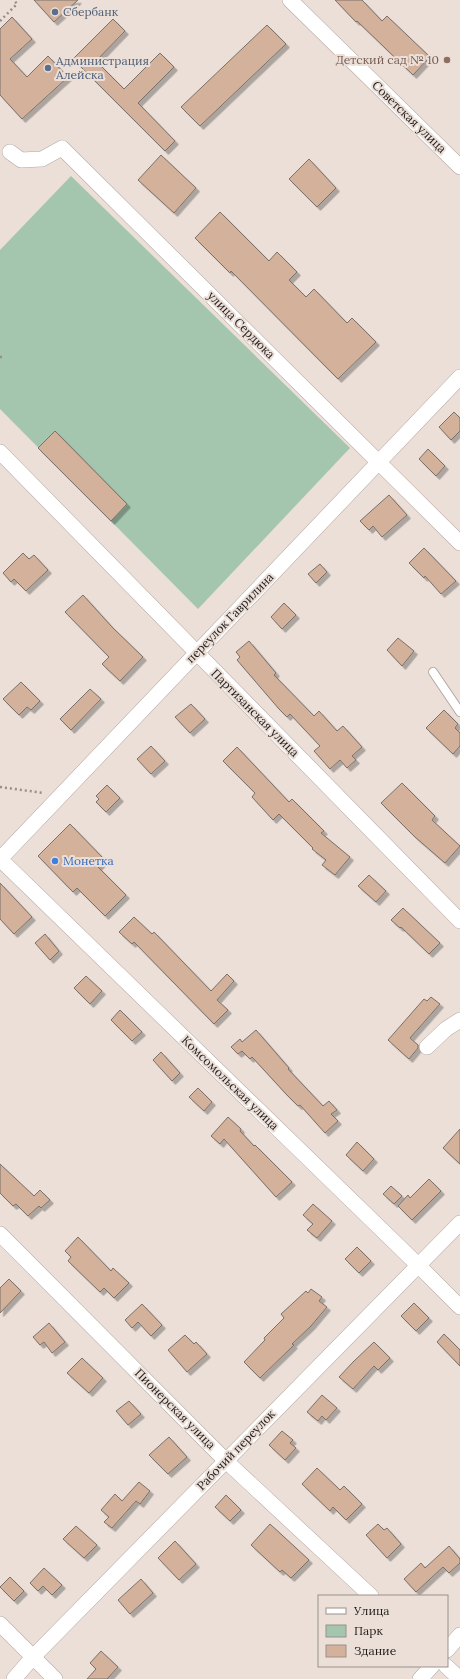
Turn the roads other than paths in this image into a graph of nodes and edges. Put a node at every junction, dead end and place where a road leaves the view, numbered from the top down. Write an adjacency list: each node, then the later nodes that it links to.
1 (290, 0): 3 (street, Советская улица)
2 (10, 152): 6 (street, улица Сердюка)
3 (460, 167)
4 (460, 377): 6 (street, переулок Гаврилина)
5 (0, 452): 8 (street, Партизанская улица)
6 (379, 462): 7 (street, улица Сердюка); 8 (street, переулок Гаврилина)
7 (460, 543)
8 (197, 654): 11 (street, переулок Гаврилина); 12 (street, Партизанская улица)
9 (433, 672): 10 (lane)
10 (460, 712)
11 (0, 859): 17 (street, Комсомольская улица)
12 (460, 921)
13 (460, 1020): 14 (street)
14 (427, 1047)
15 (460, 1223): 17 (street, Рабочий переулок)
16 (0, 1234): 19 (street, Пионерская улица)
17 (418, 1265): 18 (street, Комсомольская улица); 19 (street, Рабочий переулок)
18 (460, 1307)
19 (226, 1461): 20 (street, Пионерская улица); 24 (street, Рабочий переулок)
20 (370, 1595)
21 (0, 1624): 24 (street)
22 (460, 1635): 23 (street)
23 (448, 1649)
24 (33, 1657): 27 (street, Рабочий переулок); 28 (street)
25 (431, 1667): 29 (street)
26 (447, 1667): 30 (street)
27 (14, 1679)
28 (55, 1679)
29 (420, 1679)
30 (460, 1679)

